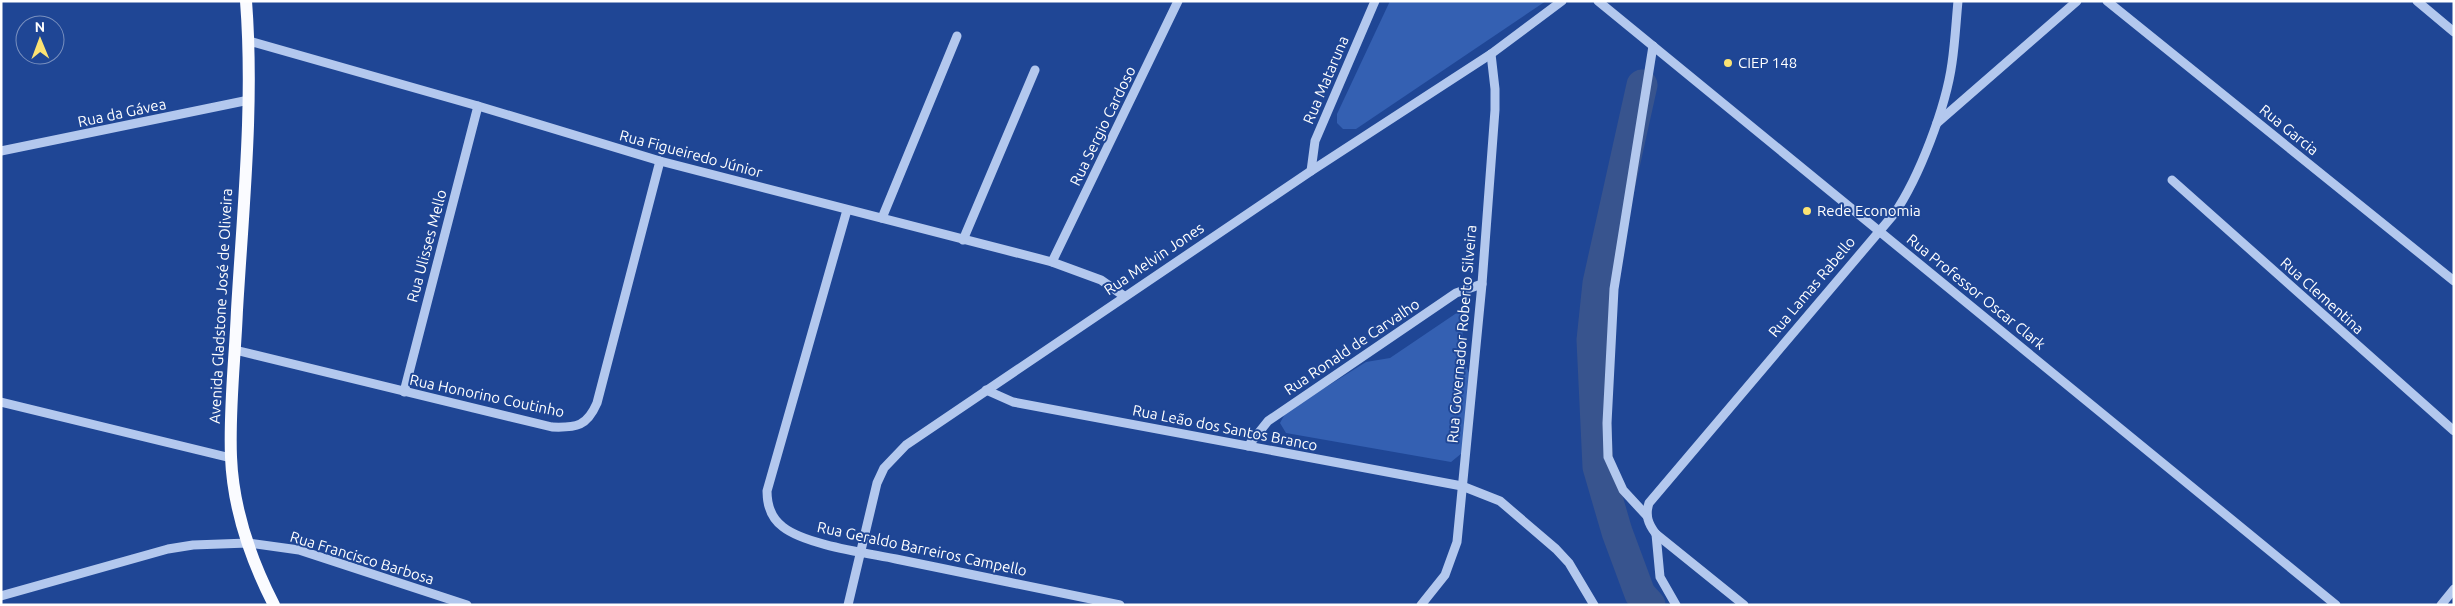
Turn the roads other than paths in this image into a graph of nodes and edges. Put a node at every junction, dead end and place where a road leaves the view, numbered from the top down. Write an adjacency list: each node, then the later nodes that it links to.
1 (246, 1): 12 (main road, Avenida Gladstone José de Oliveira)
2 (1178, 1): 27 (street, Rua Sergio Cardoso)
3 (1375, 1): 21 (street, Rua Mataruna)
4 (1562, 1): 14 (street, Rua Melvin Jones)
5 (1598, 1): 13 (street, Rua Professor Oscar Clark)
6 (1958, 1): 18 (street, Rua Lamas Rabello)
7 (2077, 1): 18 (street)
8 (2107, 1): 28 (street, Rua Garcia)
9 (2417, 1): 10 (street)
10 (2454, 32)
11 (958, 36): 24 (street)
12 (249, 42): 16 (main road, Avenida Gladstone José de Oliveira); 17 (street, Rua Figueiredo Júnior)
13 (1652, 46): 25 (street, Rua Professor Oscar Clark); 39 (street)
14 (1491, 54): 21 (street, Rua Melvin Jones); 29 (street, Rua Governador Roberto Silveira)
15 (1035, 70): 26 (street)
16 (249, 100): 19 (street, Rua da Gávea); 31 (main road, Avenida Gladstone José de Oliveira)
17 (478, 106): 20 (street, Rua Figueiredo Júnior); 33 (street, Rua Ulisses Mello)
18 (1935, 125): 25 (street, Rua Lamas Rabello)
19 (1, 151)
20 (660, 162): 23 (street, Rua Figueiredo Júnior); 33 (street, Rua Honorino Coutinho)
21 (1311, 171): 30 (street, Rua Melvin Jones)
22 (2172, 180): 35 (street, Rua Clementina)
23 (847, 210): 24 (street, Rua Figueiredo Júnior); 42 (street, Rua Geraldo Barreiros Campello)
24 (882, 218): 26 (street, Rua Figueiredo Júnior)
25 (1878, 230): 39 (street, Rua Lamas Rabello); 53 (street, Rua Professor Oscar Clark)
26 (963, 240): 27 (street, Rua Figueiredo Júnior)
27 (1052, 262): 30 (street, Rua Figueiredo Júnior)
28 (2454, 281)
29 (1482, 284): 36 (street, Rua Ronald de Carvalho); 38 (street, Rua Governador Roberto Silveira)
30 (1124, 296): 32 (street, Rua Melvin Jones)
31 (235, 350): 33 (street, Rua Honorino Coutinho); 37 (main road, Avenida Gladstone José de Oliveira)
32 (986, 390): 36 (street, Rua Leão dos Santos Branco); 42 (street, Rua Melvin Jones)
33 (404, 392)
34 (1, 402): 37 (street)
35 (2454, 431)
36 (1248, 446): 38 (street, Rua Leão dos Santos Branco)
37 (231, 458): 41 (main road, Avenida Gladstone José de Oliveira)
38 (1462, 486): 49 (street, Rua Governador Roberto Silveira); 50 (street, Rua Leão dos Santos Branco)
39 (1647, 516): 40 (street)
40 (1656, 534): 51 (street); 52 (street)
41 (248, 543): 44 (street, Rua Francisco Barbosa); 45 (main road, Avenida Gladstone José de Oliveira); 46 (street, Rua Francisco Barbosa)
42 (860, 552): 47 (street, Rua Melvin Jones); 48 (street, Rua Geraldo Barreiros Campello)
43 (2454, 589): 54 (street)
44 (1, 596)
45 (272, 604)
46 (467, 605)
47 (848, 605)
48 (1120, 605)
49 (1421, 605)
50 (1594, 605)
51 (1676, 605)
52 (1744, 605)
53 (2336, 605)
54 (2441, 605)

